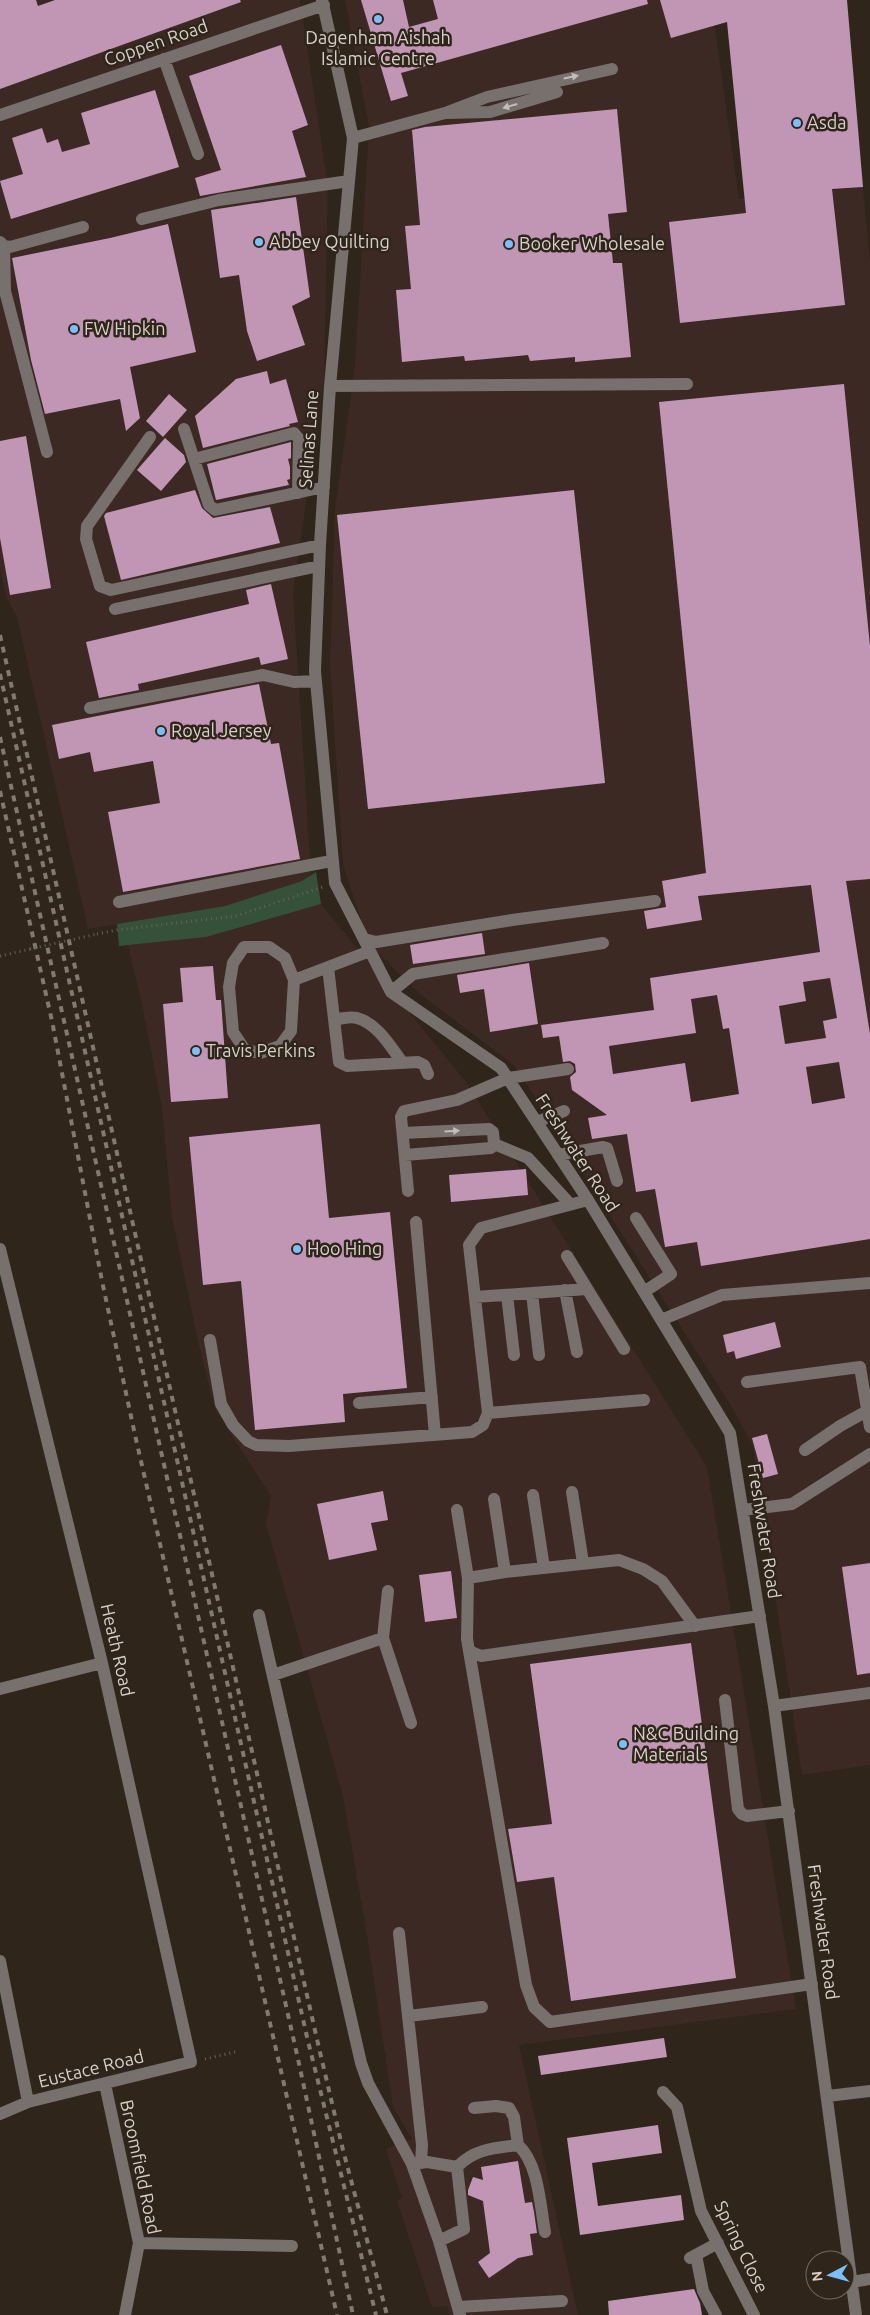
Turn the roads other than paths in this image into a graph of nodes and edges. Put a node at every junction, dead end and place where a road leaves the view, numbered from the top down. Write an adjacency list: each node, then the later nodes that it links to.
1 (323, 3): 2 (street, Coppen Road); 7 (street, Selinas Lane)
2 (164, 59): 6 (street, Coppen Road); 8 (street)
3 (612, 69): 5 (street, one-way to 3)
4 (557, 92): 5 (street, one-way to 5)
5 (445, 113): 7 (street)
6 (0, 115)
7 (353, 138): 9 (street, Selinas Lane)
8 (198, 154)
9 (350, 181): 10 (street); 14 (street, Selinas Lane)
10 (142, 219)
11 (83, 227): 12 (street)
12 (2, 244): 17 (street)
13 (687, 384): 14 (street)
14 (330, 386): 19 (street, Selinas Lane)
15 (184, 429): 18 (street)
16 (150, 437): 21 (street)
17 (47, 452)
18 (194, 459): 20 (street); 20 (street)
19 (324, 487): 20 (street); 21 (street, Selinas Lane)
20 (298, 493)
21 (320, 545): 22 (street, Selinas Lane)
22 (319, 566): 23 (street); 24 (street, Selinas Lane)
23 (115, 609)
24 (316, 681): 25 (street); 26 (street, Selinas Lane)
25 (90, 708)
26 (331, 861): 27 (street, Selinas Lane); 29 (street)
27 (335, 883): 30 (street, Freshwater Road)
28 (655, 901): 30 (street)
29 (118, 902)
30 (364, 940): 32 (street, Freshwater Road)
31 (603, 943): 35 (street)
32 (370, 951): 33 (street); 35 (street, Freshwater Road)
33 (328, 967): 34 (street); 36 (street)
34 (294, 980): 34 (street)
35 (391, 992): 40 (street, Freshwater Road)
36 (334, 1019): 37 (street); 37 (street)
37 (402, 1062): 39 (street)
38 (568, 1069): 40 (street)
39 (428, 1074)
40 (508, 1078): 42 (street, Freshwater Road); 43 (street)
41 (564, 1111): 42 (street)
42 (537, 1122): 46 (street, Freshwater Road)
43 (403, 1133): 44 (street, one-way to 44); 45 (street)
44 (494, 1144): 45 (street); 50 (street)
45 (405, 1155): 48 (street)
46 (558, 1155): 47 (street); 49 (street, Freshwater Road)
47 (617, 1181)
48 (408, 1191)
49 (588, 1200): 50 (street); 59 (street, Freshwater Road)
50 (570, 1204): 61 (street)
51 (636, 1218): 59 (street)
52 (416, 1222): 70 (street)
53 (0, 1249): 94 (street, Heath Road)
54 (568, 1256): 56 (street)
55 (870, 1283): 62 (street)
56 (587, 1289): 57 (street); 64 (street)
57 (565, 1290): 58 (street); 65 (street)
58 (532, 1292): 60 (street); 67 (street)
59 (644, 1292): 62 (street, Freshwater Road)
60 (507, 1295): 61 (street); 66 (street)
61 (475, 1298): 74 (street)
62 (661, 1320): 83 (street, Freshwater Road)
63 (210, 1340): 76 (street)
64 (624, 1350)
65 (577, 1352)
66 (514, 1355)
67 (539, 1355)
68 (866, 1375): 69 (street); 73 (street)
69 (747, 1382)
70 (432, 1397): 72 (street); 76 (street)
71 (644, 1400): 74 (street)
72 (359, 1403)
73 (867, 1411): 75 (street); 77 (street)
74 (488, 1413): 76 (street)
75 (870, 1427)
76 (435, 1435)
77 (805, 1450)
78 (870, 1454): 83 (street)
79 (572, 1492): 84 (street)
80 (533, 1495): 85 (street)
81 (494, 1499): 86 (street)
82 (457, 1510): 87 (street)
83 (743, 1510): 90 (street, Freshwater Road)
84 (583, 1564): 85 (street); 91 (street)
85 (544, 1568): 86 (street)
86 (505, 1572): 87 (street)
87 (468, 1578): 93 (street)
88 (388, 1591): 92 (street)
89 (259, 1615): 95 (street)
90 (760, 1616): 91 (street); 99 (street, Freshwater Road)
91 (695, 1626): 93 (street)
92 (383, 1638): 95 (street); 100 (street)
93 (470, 1651): 104 (street)
94 (102, 1663): 96 (street); 107 (street, Heath Road)
95 (273, 1675): 116 (street)
96 (0, 1688)
97 (870, 1693): 99 (street)
98 (725, 1700): 101 (street)
99 (774, 1706): 101 (street, Freshwater Road)
100 (411, 1723)
101 (789, 1811): 104 (street, Freshwater Road)
102 (399, 1933): 106 (street)
103 (0, 1961): 112 (street)
104 (812, 1984): 111 (street, Freshwater Road)
105 (482, 2007): 106 (street)
106 (409, 2016): 116 (street)
107 (191, 2062): 108 (street, Eustace Road)
108 (105, 2084): 112 (street, Eustace Road); 120 (street, Broomfield Road)
109 (870, 2091): 111 (street)
110 (663, 2092): 121 (street, Spring Close)
111 (828, 2096): 123 (street, Freshwater Road)
112 (28, 2102): 114 (street, Eustace Road)
113 (474, 2108): 115 (street)
114 (0, 2114)
115 (518, 2145): 117 (street); 118 (street)
116 (417, 2164): 117 (street); 119 (street)
117 (457, 2167): 119 (street)
118 (545, 2232)
119 (438, 2241): 129 (street)
120 (138, 2243): 122 (street); 130 (street, Broomfield Road)
121 (718, 2243): 131 (street); 132 (street, Spring Close)
122 (292, 2246)
123 (848, 2250)
124 (870, 2279): 125 (street)
125 (855, 2282)
126 (854, 2300): 133 (street, Freshwater Road)
127 (562, 2301): 128 (street)
128 (506, 2310): 129 (street)
129 (459, 2311)
130 (125, 2315)
131 (716, 2315)
132 (754, 2315)
133 (856, 2315)

